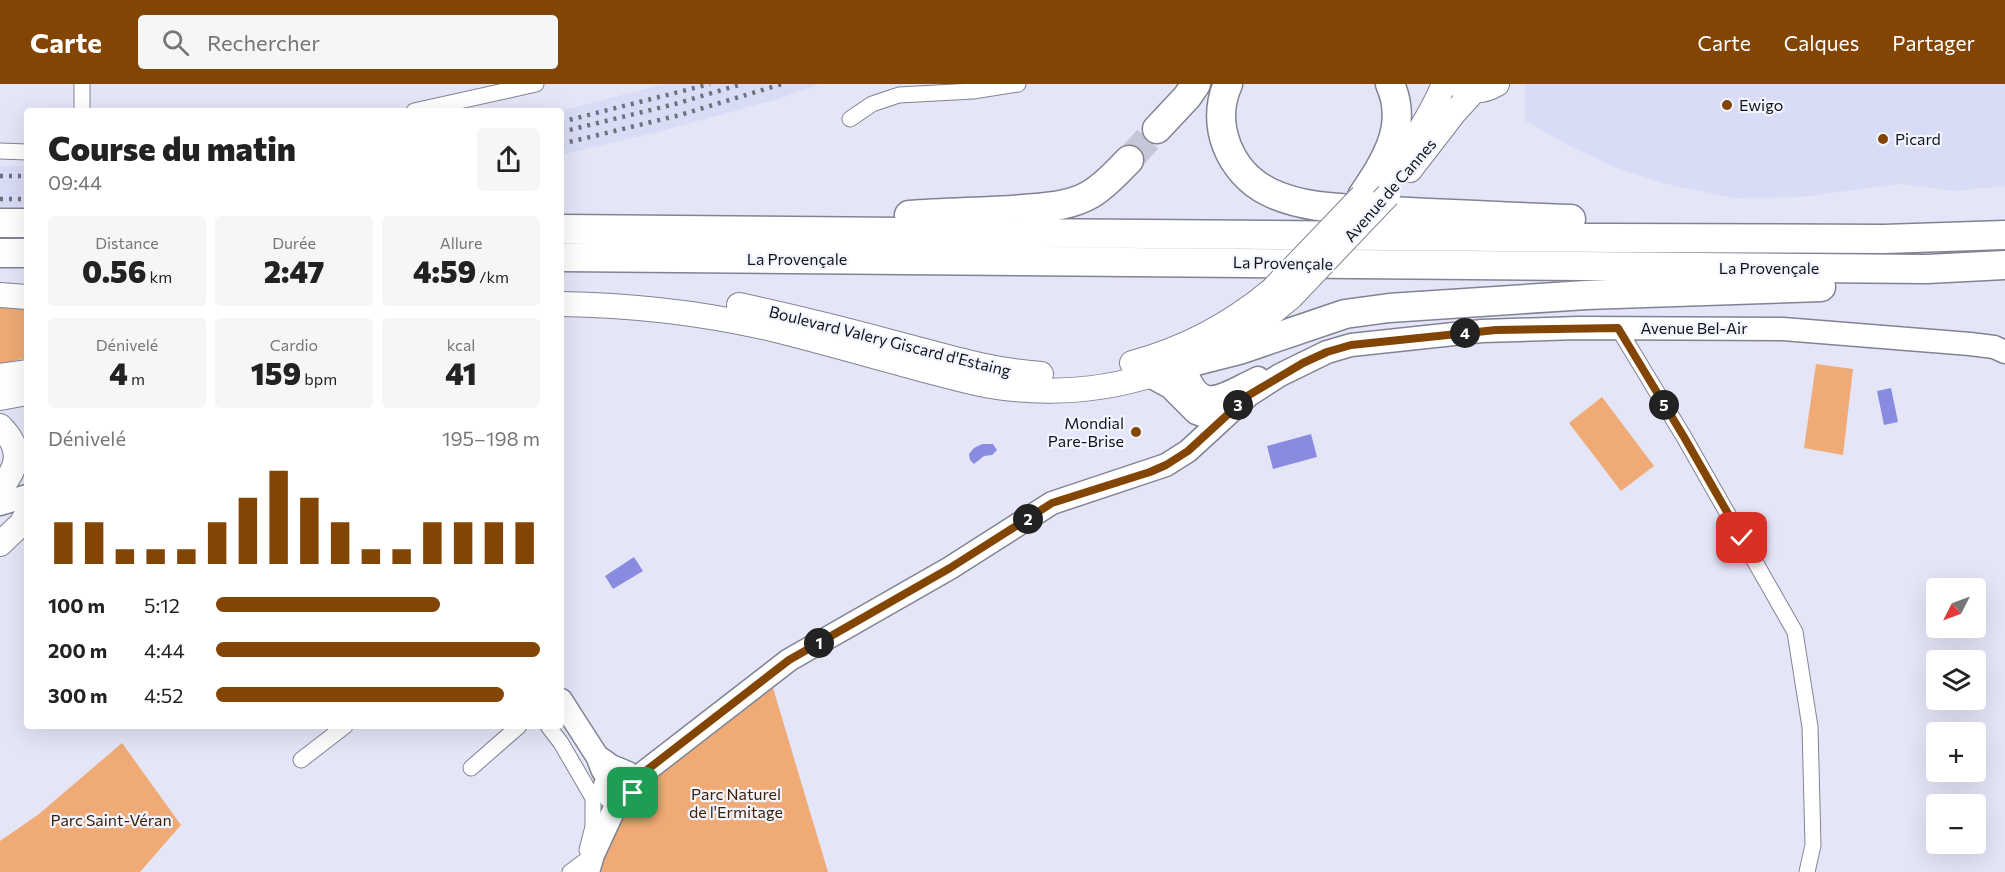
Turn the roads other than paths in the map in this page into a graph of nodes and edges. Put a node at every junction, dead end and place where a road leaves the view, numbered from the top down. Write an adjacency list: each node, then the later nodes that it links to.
1 (82, 84): 10 (street)
2 (536, 84): 9 (street)
3 (1018, 84): 12 (street)
4 (1196, 84): 13 (highway)
5 (1228, 84): 23 (highway)
6 (1390, 84): 17 (highway)
7 (1444, 84): 17 (main road, Avenue de Cannes)
8 (1476, 86): 17 (main road, Avenue de Cannes)
9 (504, 87): 11 (street)
10 (82, 108)
11 (425, 108)
12 (850, 119)
13 (1157, 129)
14 (0, 151): 15 (street)
15 (24, 152)
16 (1129, 160): 21 (highway)
17 (1375, 196): 31 (main road, Avenue de Cannes, bridge)
18 (0, 223): 19 (highway)
19 (24, 223)
20 (564, 229): 21 (highway, La Provençale)
21 (776, 231): 23 (highway, La Provençale)
22 (2005, 235): 23 (highway, La Provençale)
23 (1884, 240)
24 (0, 253): 25 (highway)
25 (24, 253)
26 (564, 257): 27 (highway, La Provençale)
27 (2005, 266): 37 (highway)
28 (0, 286): 29 (main road)
29 (24, 287)
30 (564, 290): 31 (main road, Boulevard Valery Giscard d'Estaing)
31 (1281, 294): 37 (main road, Avenue de Cannes)
32 (0, 295): 33 (main road)
33 (24, 297)
34 (564, 304): 38 (main road, Boulevard Valery Giscard d'Estaing)
35 (1618, 328): 36 (street, Avenue Bel-Air); 39 (street, Avenue Bel-Air); 63 (street)
36 (2005, 352)
37 (1184, 364): 38 (main road, Avenue de Cannes); 39 (street, Avenue Bel-Air)
38 (1148, 375): 42 (street)
39 (1280, 375): 43 (street, Avenue Bel-Air)
40 (24, 394): 41 (main road)
41 (0, 398)
42 (1181, 399): 43 (street); 45 (street)
43 (1223, 419): 45 (street, Avenue Bel-Air)
44 (0, 426): 46 (main road)
45 (1188, 451): 60 (street, Avenue Bel-Air)
46 (16, 459): 47 (street); 48 (main road)
47 (24, 476)
48 (0, 489)
49 (24, 497): 50 (street)
50 (0, 504)
51 (24, 519): 53 (main road)
52 (24, 537): 53 (street)
53 (0, 546)
54 (564, 705): 60 (street)
55 (341, 729): 58 (street)
56 (516, 729): 59 (street)
57 (550, 729): 61 (street)
58 (301, 760)
59 (471, 768)
60 (620, 777): 61 (street)
61 (588, 863): 62 (street)
62 (570, 872)
63 (1807, 872)

